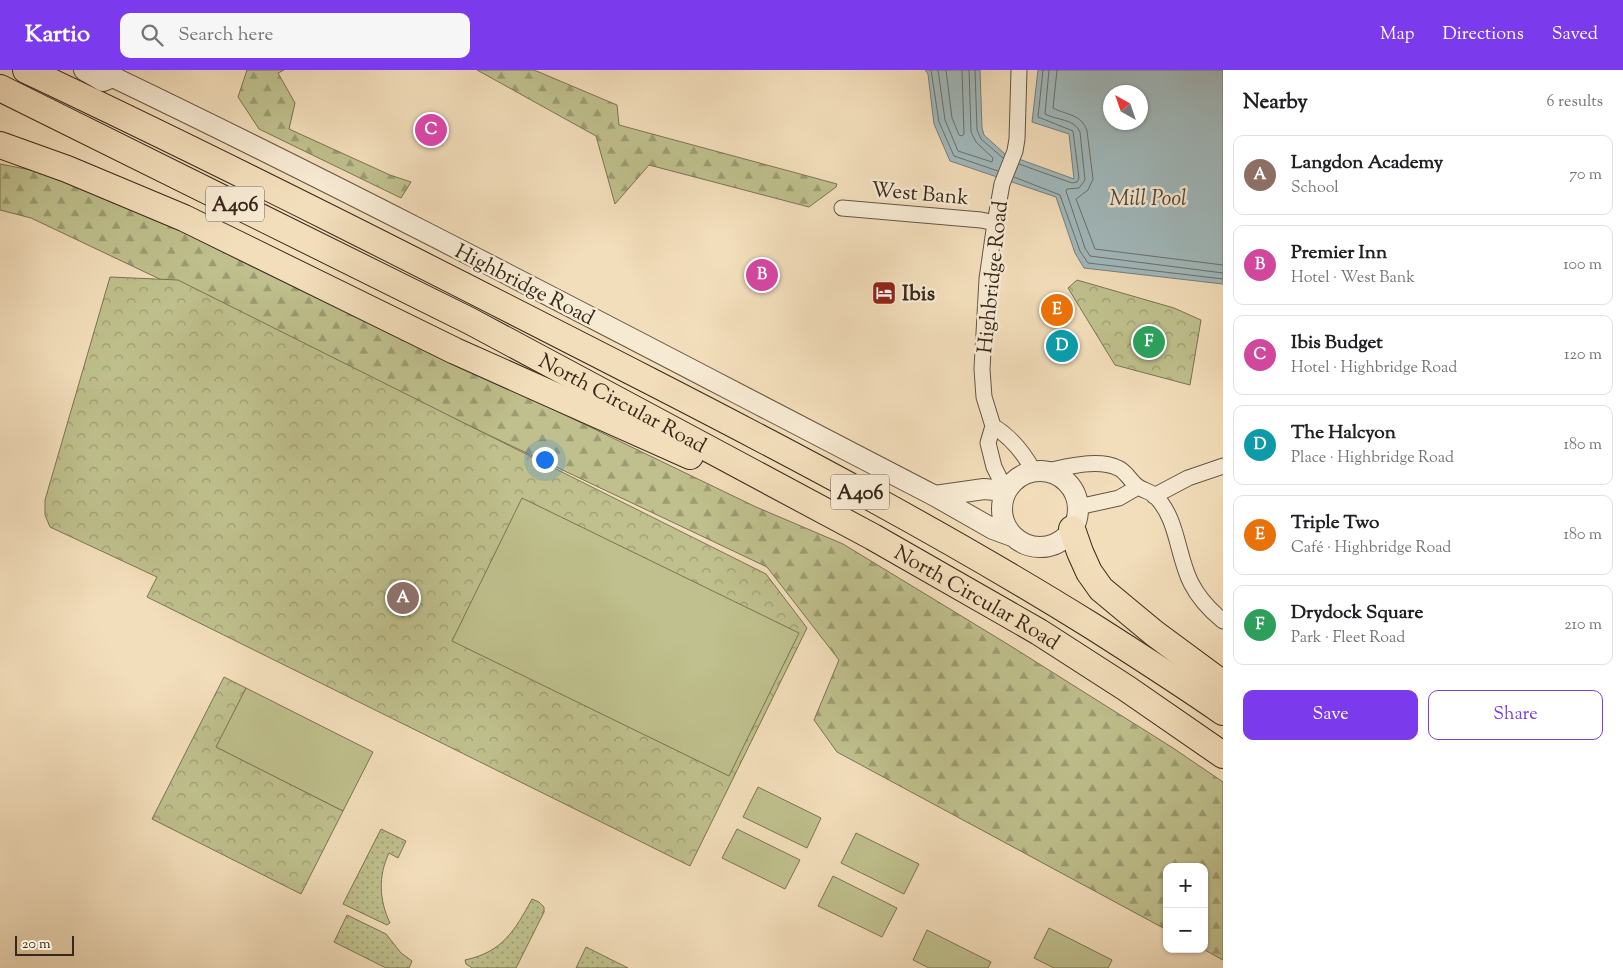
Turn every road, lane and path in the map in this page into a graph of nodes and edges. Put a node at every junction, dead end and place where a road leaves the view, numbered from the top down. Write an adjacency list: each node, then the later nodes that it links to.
1 (26, 70): 21 (highway, North Circular Road / A406)
2 (84, 70): 4 (street, Highbridge Road)
3 (1018, 70): 8 (street, Highbridge Road)
4 (112, 74): 14 (street, Highbridge Road)
5 (0, 88): 18 (highway, North Circular Road / A406)
6 (0, 145): 18 (highway, A406)
7 (842, 208): 8 (street, West Bank)
8 (995, 222): 9 (street, Highbridge Road)
9 (992, 426): 11 (street); 13 (street, Highbridge Road)
10 (1223, 466): 15 (street)
11 (1040, 472): 12 (street); 13 (street); 16 (street)
12 (1138, 487): 15 (street); 16 (street)
13 (1006, 491): 14 (street); 17 (street)
14 (935, 496): 17 (street, Highbridge Road)
15 (1154, 496): 19 (street)
16 (1075, 518): 17 (street); 20 (highway)
17 (1012, 536)
18 (873, 537): 22 (highway, North Circular Road / A406)
19 (1223, 621)
20 (1223, 684)
21 (1223, 712)
22 (1223, 755)

